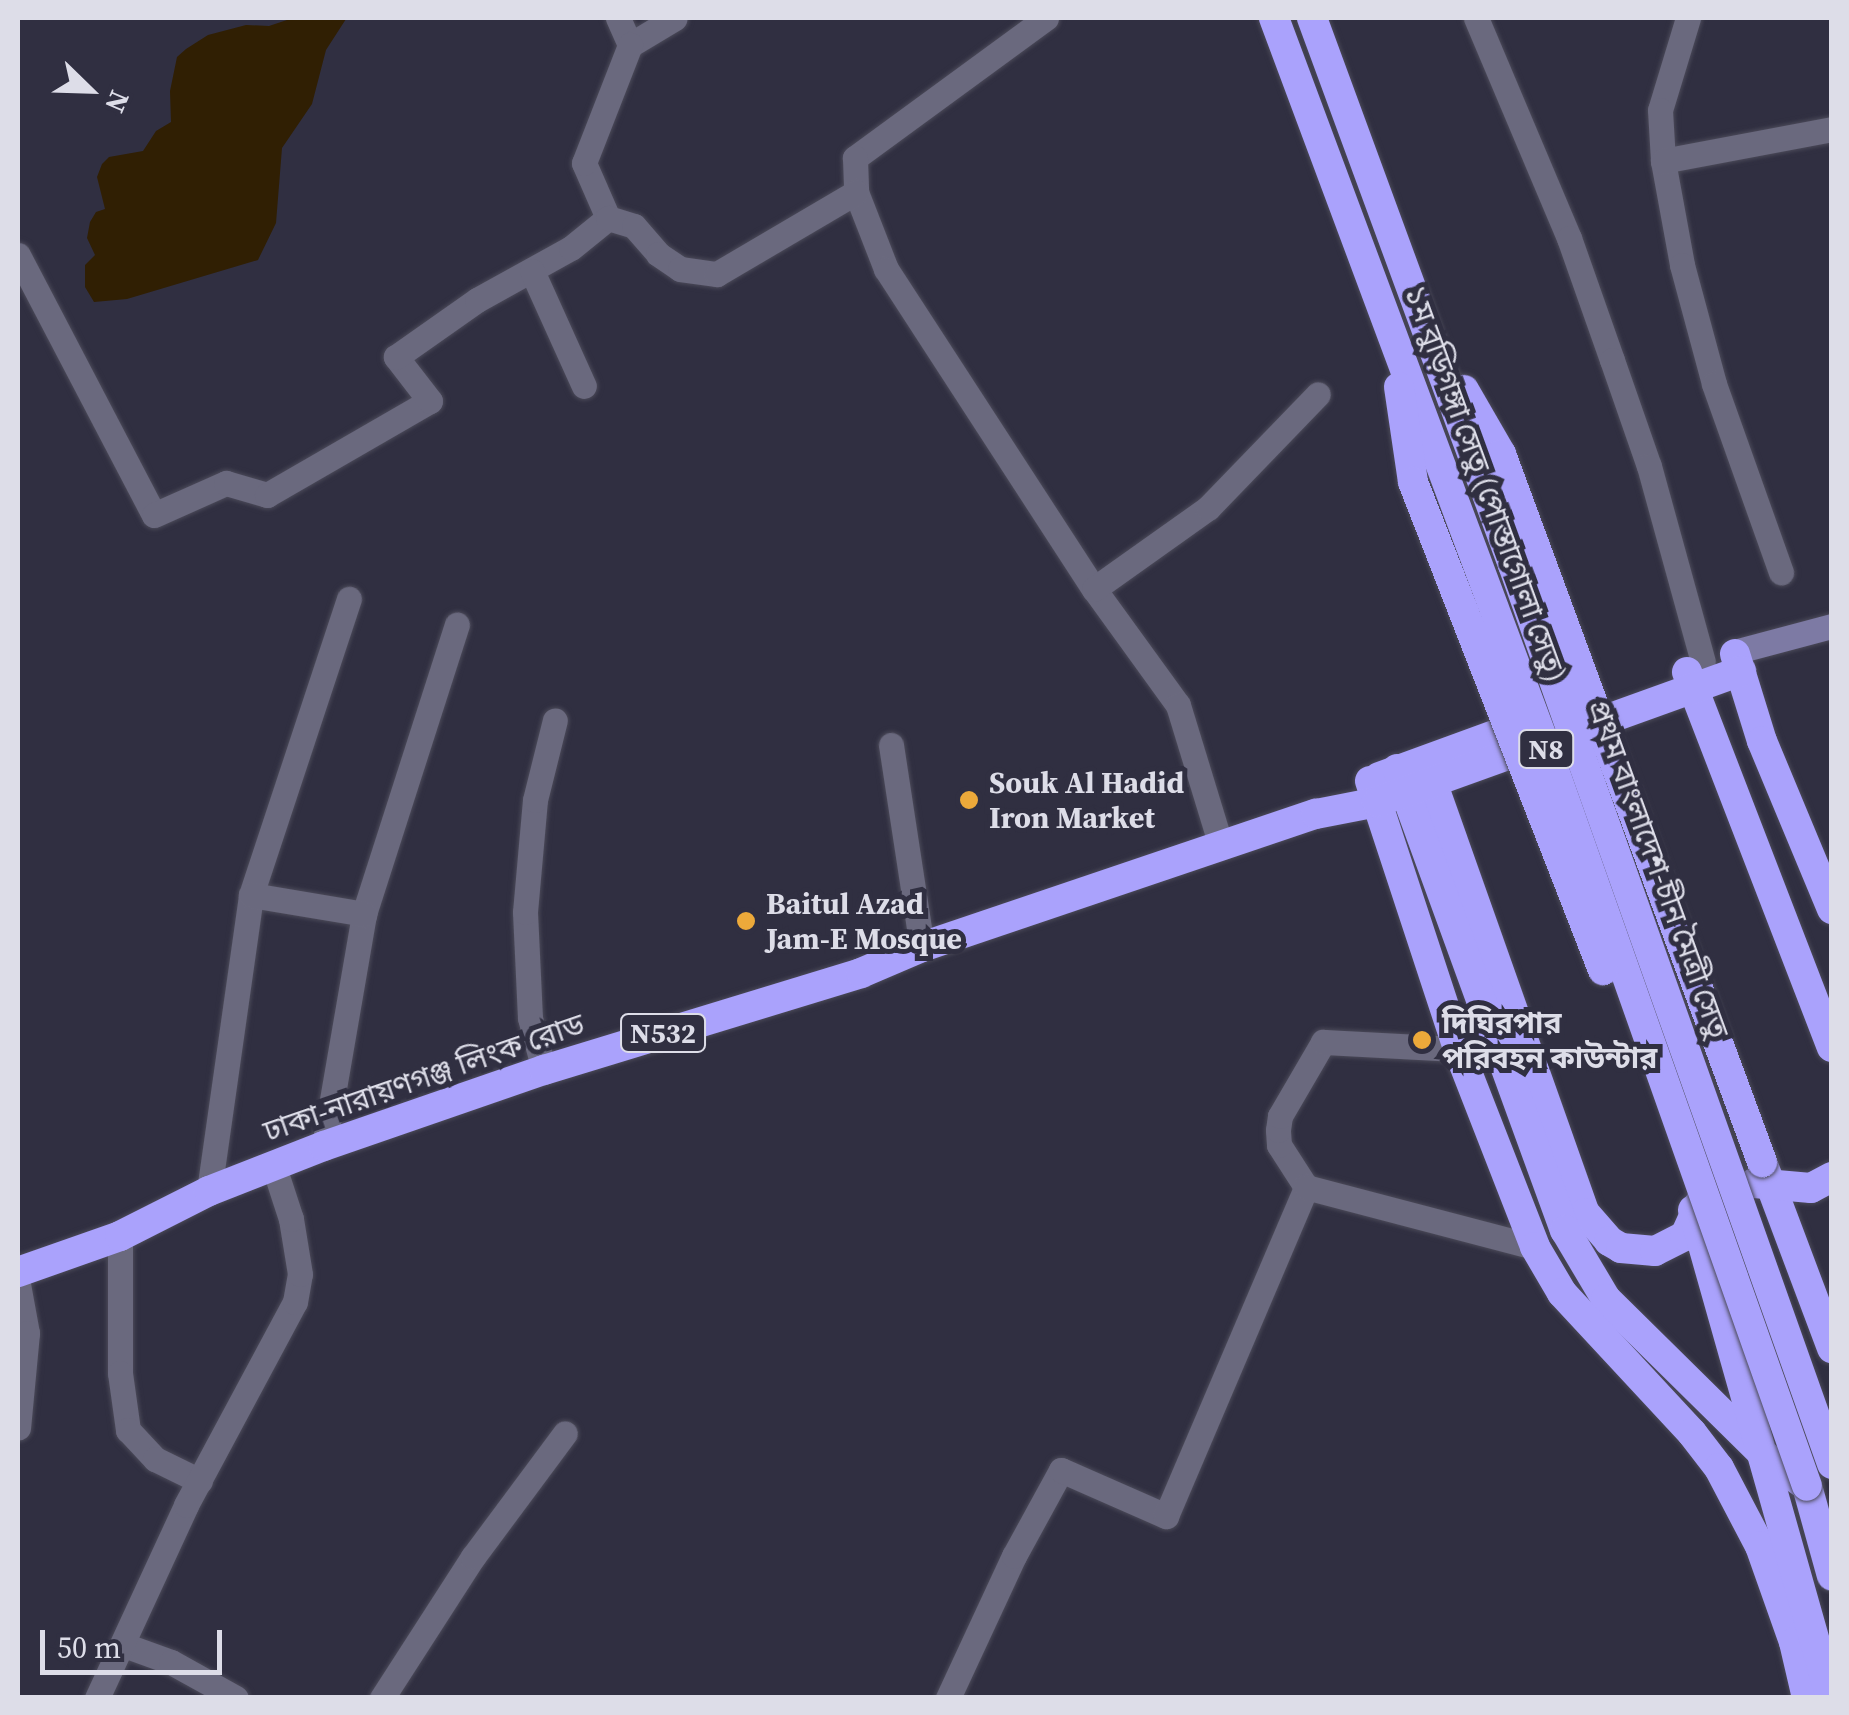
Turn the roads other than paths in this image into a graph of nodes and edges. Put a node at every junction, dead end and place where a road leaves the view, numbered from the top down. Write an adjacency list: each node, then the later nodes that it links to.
1 (618, 18): 8 (street)
2 (675, 18): 8 (street)
3 (1046, 18): 11 (street)
4 (1274, 18): 44 (highway, ১ম বুড়িগঙ্গা সেতু (পোস্তাগোলা সেতু) / N8, bridge)
5 (1312, 18): 15 (highway, প্রথম বাংলাদেশ-চীন মৈত্রী সেতু / N8, bridge)
6 (1476, 18): 24 (street)
7 (1688, 18): 10 (street)
8 (630, 45): 12 (street)
9 (1832, 129): 10 (street)
10 (1663, 161): 18 (street)
11 (856, 192): 12 (street); 19 (street)
12 (608, 218): 14 (street)
13 (18, 255): 14 (street)
14 (532, 271): 16 (street)
15 (1422, 318): 39 (highway, bridge); 40 (highway, প্রথম বাংলাদেশ-চীন মৈত্রী সেতু / N8, bridge)
16 (584, 386)
17 (1318, 394): 19 (street)
18 (1780, 572)
19 (1094, 589): 28 (street)
20 (348, 598): 29 (street)
21 (457, 624): 31 (street)
22 (1832, 626): 23 (main road)
23 (1738, 661): 24 (highway, ঢাকা-নারায়ণগঞ্জ লিংক রোড / N532); 30 (highway)
24 (1698, 675): 27 (highway, ঢাকা-নারায়ণগঞ্জ লিংক রোড / N532); 33 (highway); 34 (highway)
25 (555, 720): 36 (street)
26 (891, 745): 32 (street)
27 (1401, 780): 28 (highway, ঢাকা-নারায়ণগঞ্জ লিংক রোড / N532); 35 (highway); 44 (highway); 52 (highway)
28 (1221, 846): 32 (highway, ঢাকা-নারায়ণগঞ্জ লিংক রোড / N532)
29 (251, 894): 31 (street); 43 (street)
30 (1832, 909)
31 (364, 914): 37 (street)
32 (922, 947): 36 (highway, ঢাকা-নারায়ণগঞ্জ লিংক রোড / N532)
33 (1832, 1004)
34 (1832, 1048)
35 (1458, 1049): 42 (street); 46 (highway)
36 (544, 1070): 37 (highway, ঢাকা-নারায়ণগঞ্জ লিংক রোড / N532)
37 (324, 1146): 38 (highway, ঢাকা-নারায়ণগঞ্জ লিংক রোড / N532)
38 (274, 1167): 43 (highway, ঢাকা-নারায়ণগঞ্জ লিংক রোড / N532); 54 (street)
39 (1766, 1174): 40 (highway); 41 (highway); 49 (highway)
40 (1732, 1178): 53 (highway, প্রথম বাংলাদেশ-চীন মৈত্রী সেতু / N8, bridge)
41 (1832, 1178)
42 (1306, 1187): 46 (street); 61 (street)
43 (210, 1192): 45 (highway, ঢাকা-নারায়ণগঞ্জ লিংক রোড / N532)
44 (1696, 1202): 52 (highway); 55 (highway, ১ম বুড়িগঙ্গা সেতু (পোস্তাগোলা সেতু) / N8, bridge)
45 (120, 1236): 47 (highway, ঢাকা-নারায়ণগঞ্জ লিংক রোড / N532); 54 (street)
46 (1536, 1248): 62 (highway)
47 (18, 1272)
48 (18, 1284): 50 (street)
49 (1832, 1348)
50 (18, 1428)
51 (565, 1432): 60 (street)
52 (1766, 1457): 55 (highway); 63 (highway)
53 (1832, 1464)
54 (200, 1481): 57 (street)
55 (1807, 1486): 56 (highway, N8)
56 (1832, 1576)
57 (124, 1645): 58 (street); 59 (street)
58 (97, 1698)
59 (236, 1698)
60 (382, 1698)
61 (948, 1698)
62 (1807, 1698)
63 (1831, 1698)

